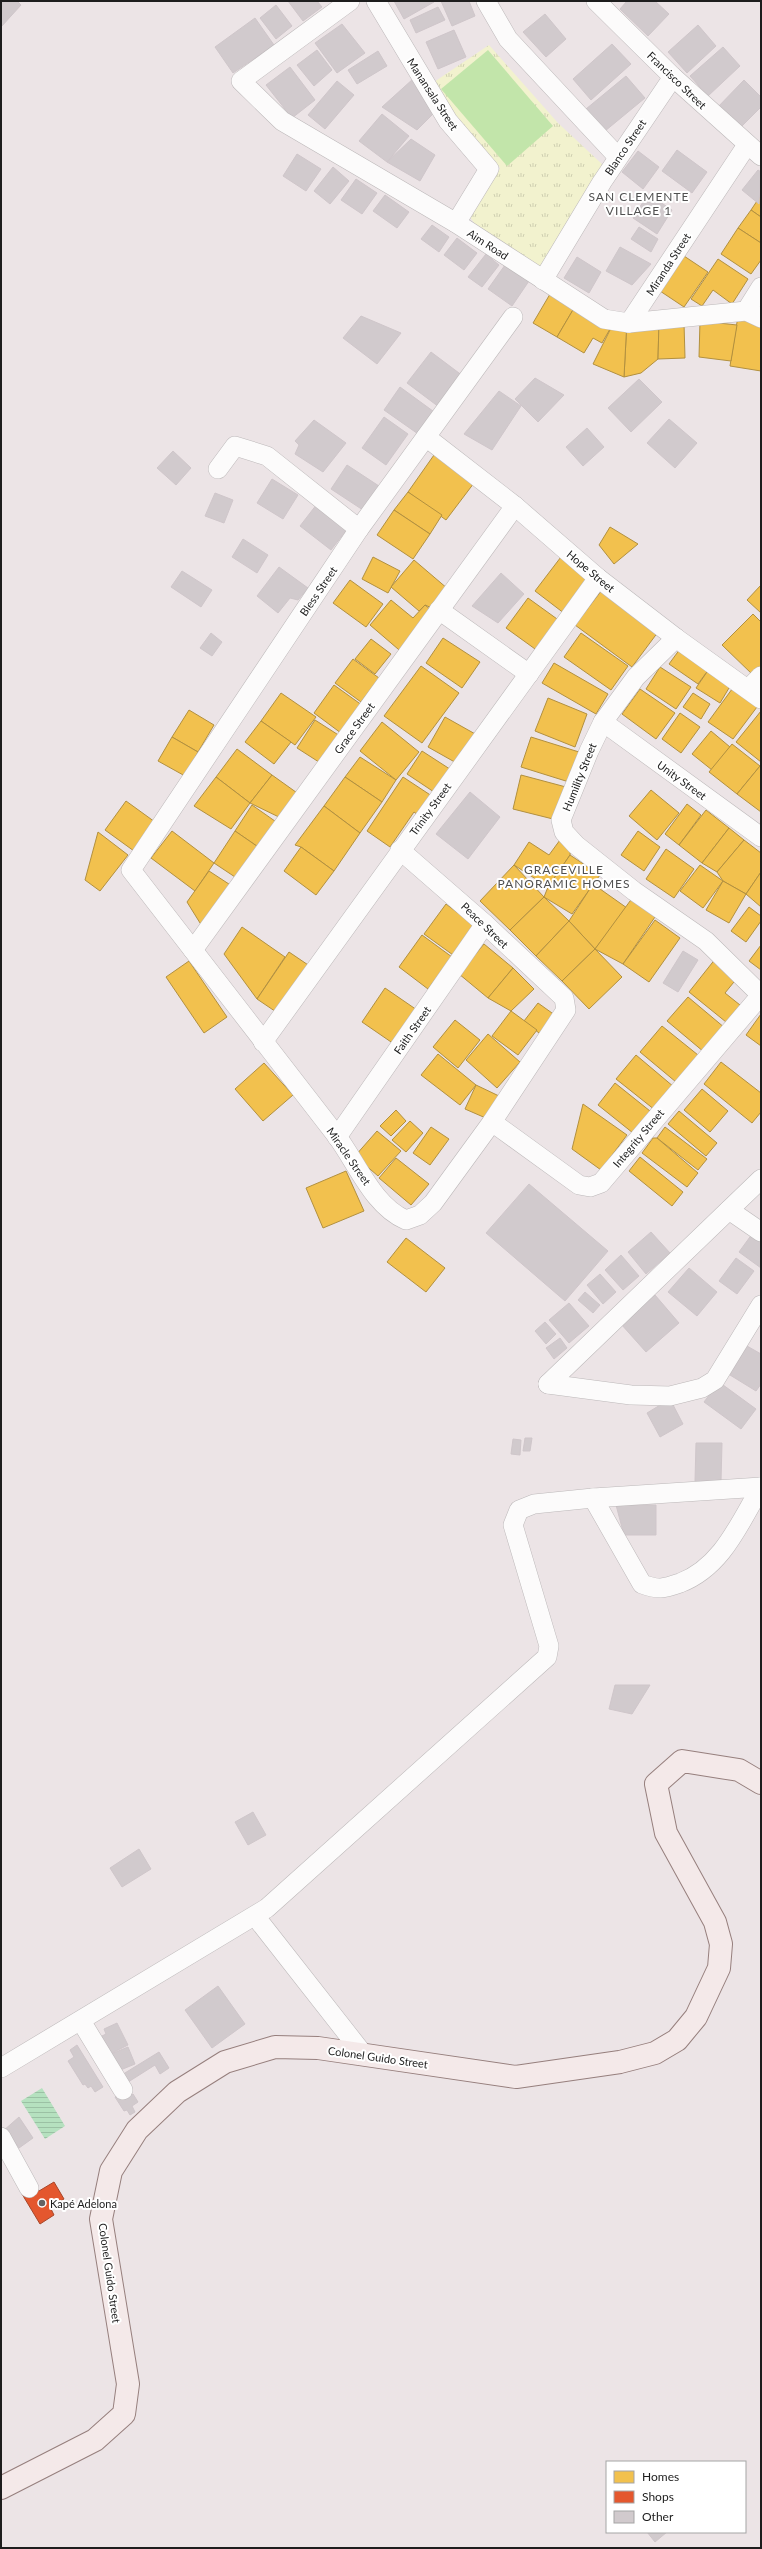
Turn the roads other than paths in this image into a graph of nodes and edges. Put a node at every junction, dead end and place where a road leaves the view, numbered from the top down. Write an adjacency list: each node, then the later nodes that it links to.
1 (350, 1): 8 (street, Aim Road)
2 (376, 1): 8 (street, Manansala Street)
3 (486, 1): 7 (street)
4 (596, 1): 5 (street, Francisco Street)
5 (673, 77): 6 (street, Francisco Street); 7 (street, Blanco Street)
6 (754, 150): 13 (street, Miranda Street)
7 (618, 157): 9 (street, Blanco Street)
8 (456, 223): 9 (street, Aim Road)
9 (543, 280): 13 (street, Aim Road)
10 (761, 287): 11 (street)
11 (753, 314): 13 (street, Aim Road)
12 (513, 317): 14 (street, Bless Street)
13 (629, 323)
14 (426, 437): 16 (street, Hope Street); 17 (street, Bless Street)
15 (218, 469): 17 (street)
16 (515, 506): 18 (street, Hope Street); 19 (street, Grace Street)
17 (359, 530): 26 (street, Bless Street)
18 (598, 578): 20 (street, Hope Street); 21 (street, Trinity Street)
19 (439, 610): 21 (street); 28 (street, Grace Street)
20 (676, 638): 22 (street, Hope Street); 23 (street, Humility Street)
21 (529, 674): 25 (street, Trinity Street)
22 (757, 688)
23 (603, 722): 24 (street, Unity Street); 29 (street, Humility Street)
24 (761, 837)
25 (400, 850): 27 (street, Peace Street); 31 (street, Trinity Street)
26 (131, 870): 28 (street, Miracle Street)
27 (485, 924): 30 (street, Peace Street); 33 (street, Faith Street)
28 (193, 950): 31 (street, Miracle Street)
29 (761, 995): 32 (street, Integrity Street)
30 (566, 1005): 32 (street, Miracle Street)
31 (263, 1042): 33 (street, Miracle Street)
32 (492, 1122): 33 (street, Miracle Street)
33 (337, 1137)
34 (761, 1179): 35 (street)
35 (729, 1210): 36 (street); 37 (street)
36 (761, 1232)
37 (761, 1305)
38 (761, 1487): 39 (street); 39 (street)
39 (593, 1498): 41 (street)
40 (761, 1783): 43 (street, Colonel Guido Street)
41 (256, 1916): 42 (street); 43 (street)
42 (81, 2021): 44 (street); 45 (street)
43 (364, 2055): 48 (street, Colonel Guido Street)
44 (1, 2068)
45 (123, 2090)
46 (1, 2137): 47 (street)
47 (29, 2188)
48 (1, 2488)

